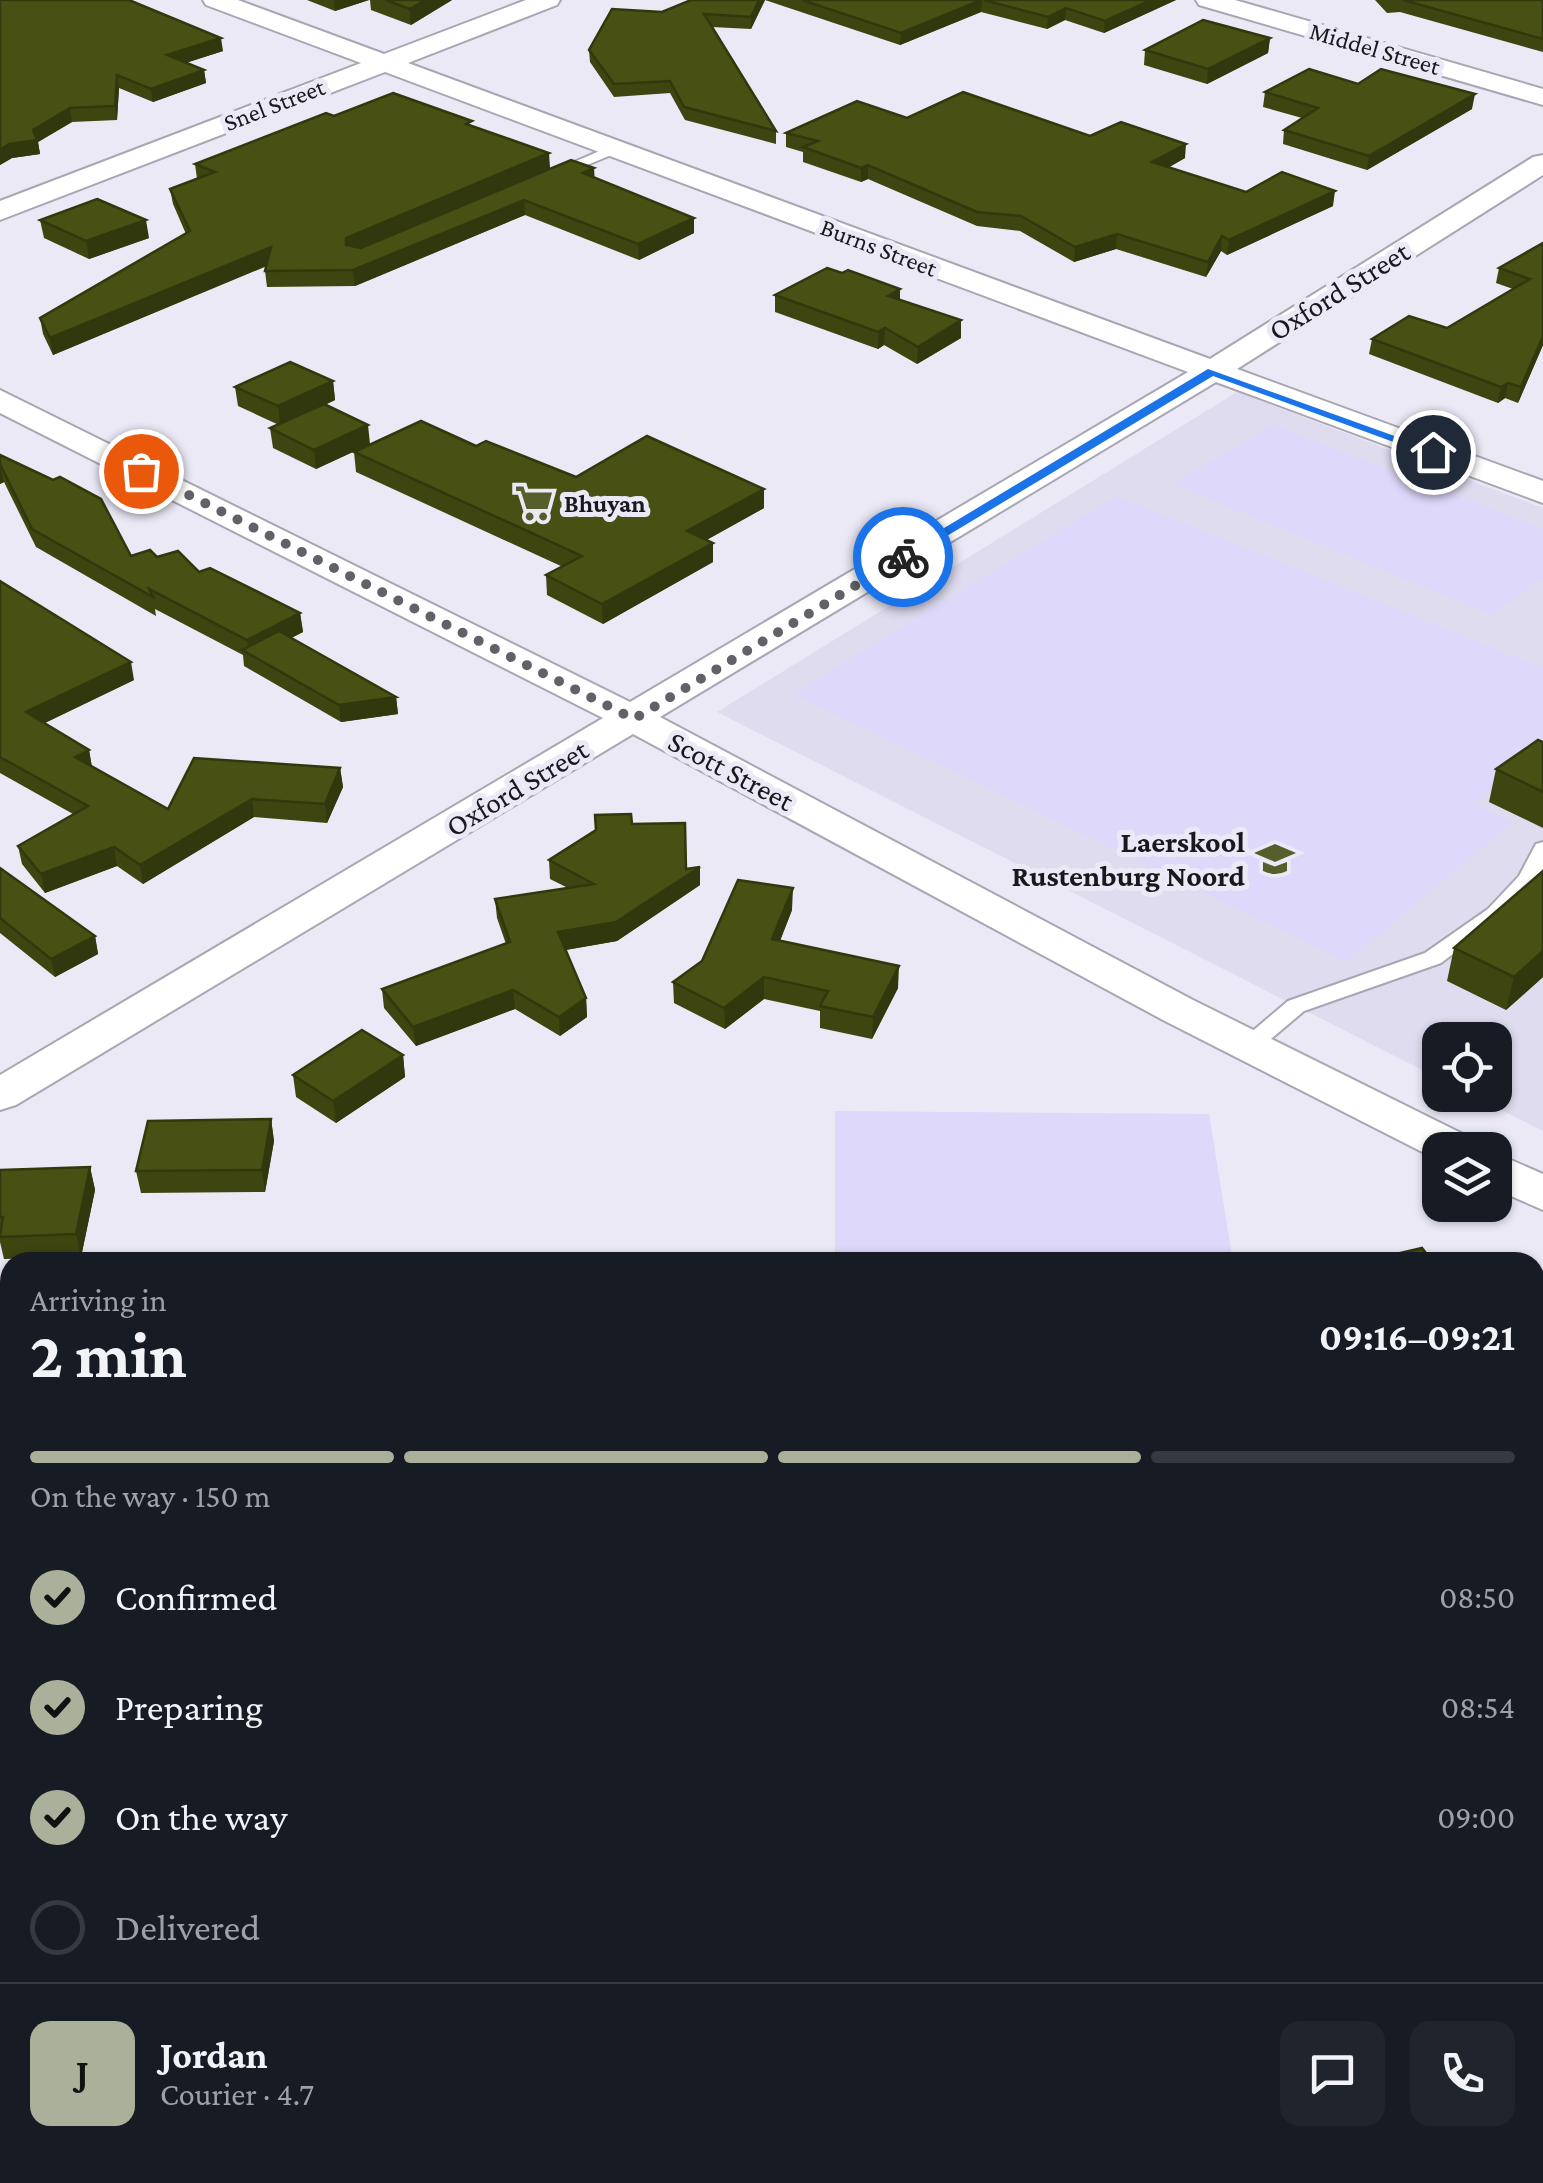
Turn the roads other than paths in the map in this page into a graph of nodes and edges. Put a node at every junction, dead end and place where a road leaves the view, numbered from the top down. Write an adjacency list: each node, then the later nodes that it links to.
1 (215, 0): 4 (street, Burns Street)
2 (548, 0): 4 (street, Snel Street)
3 (1208, 0): 5 (street, Middel Street)
4 (382, 62): 6 (street, Burns Street); 9 (street, Snel Street)
5 (1543, 96)
6 (616, 148): 8 (lane); 10 (street, Burns Street)
7 (1543, 163): 10 (street, Oxford Street)
8 (529, 184)
9 (0, 210)
10 (1212, 371): 12 (street, Burns Street); 13 (street, Oxford Street)
11 (0, 400): 13 (street, Scott Street)
12 (1543, 493)
13 (634, 719): 15 (street, Scott Street); 16 (street, Oxford Street)
14 (1543, 848): 15 (lane)
15 (1250, 1045): 17 (street, Scott Street)
16 (0, 1095)
17 (1422, 1132)
18 (1512, 1178): 19 (street)
19 (1543, 1194)

